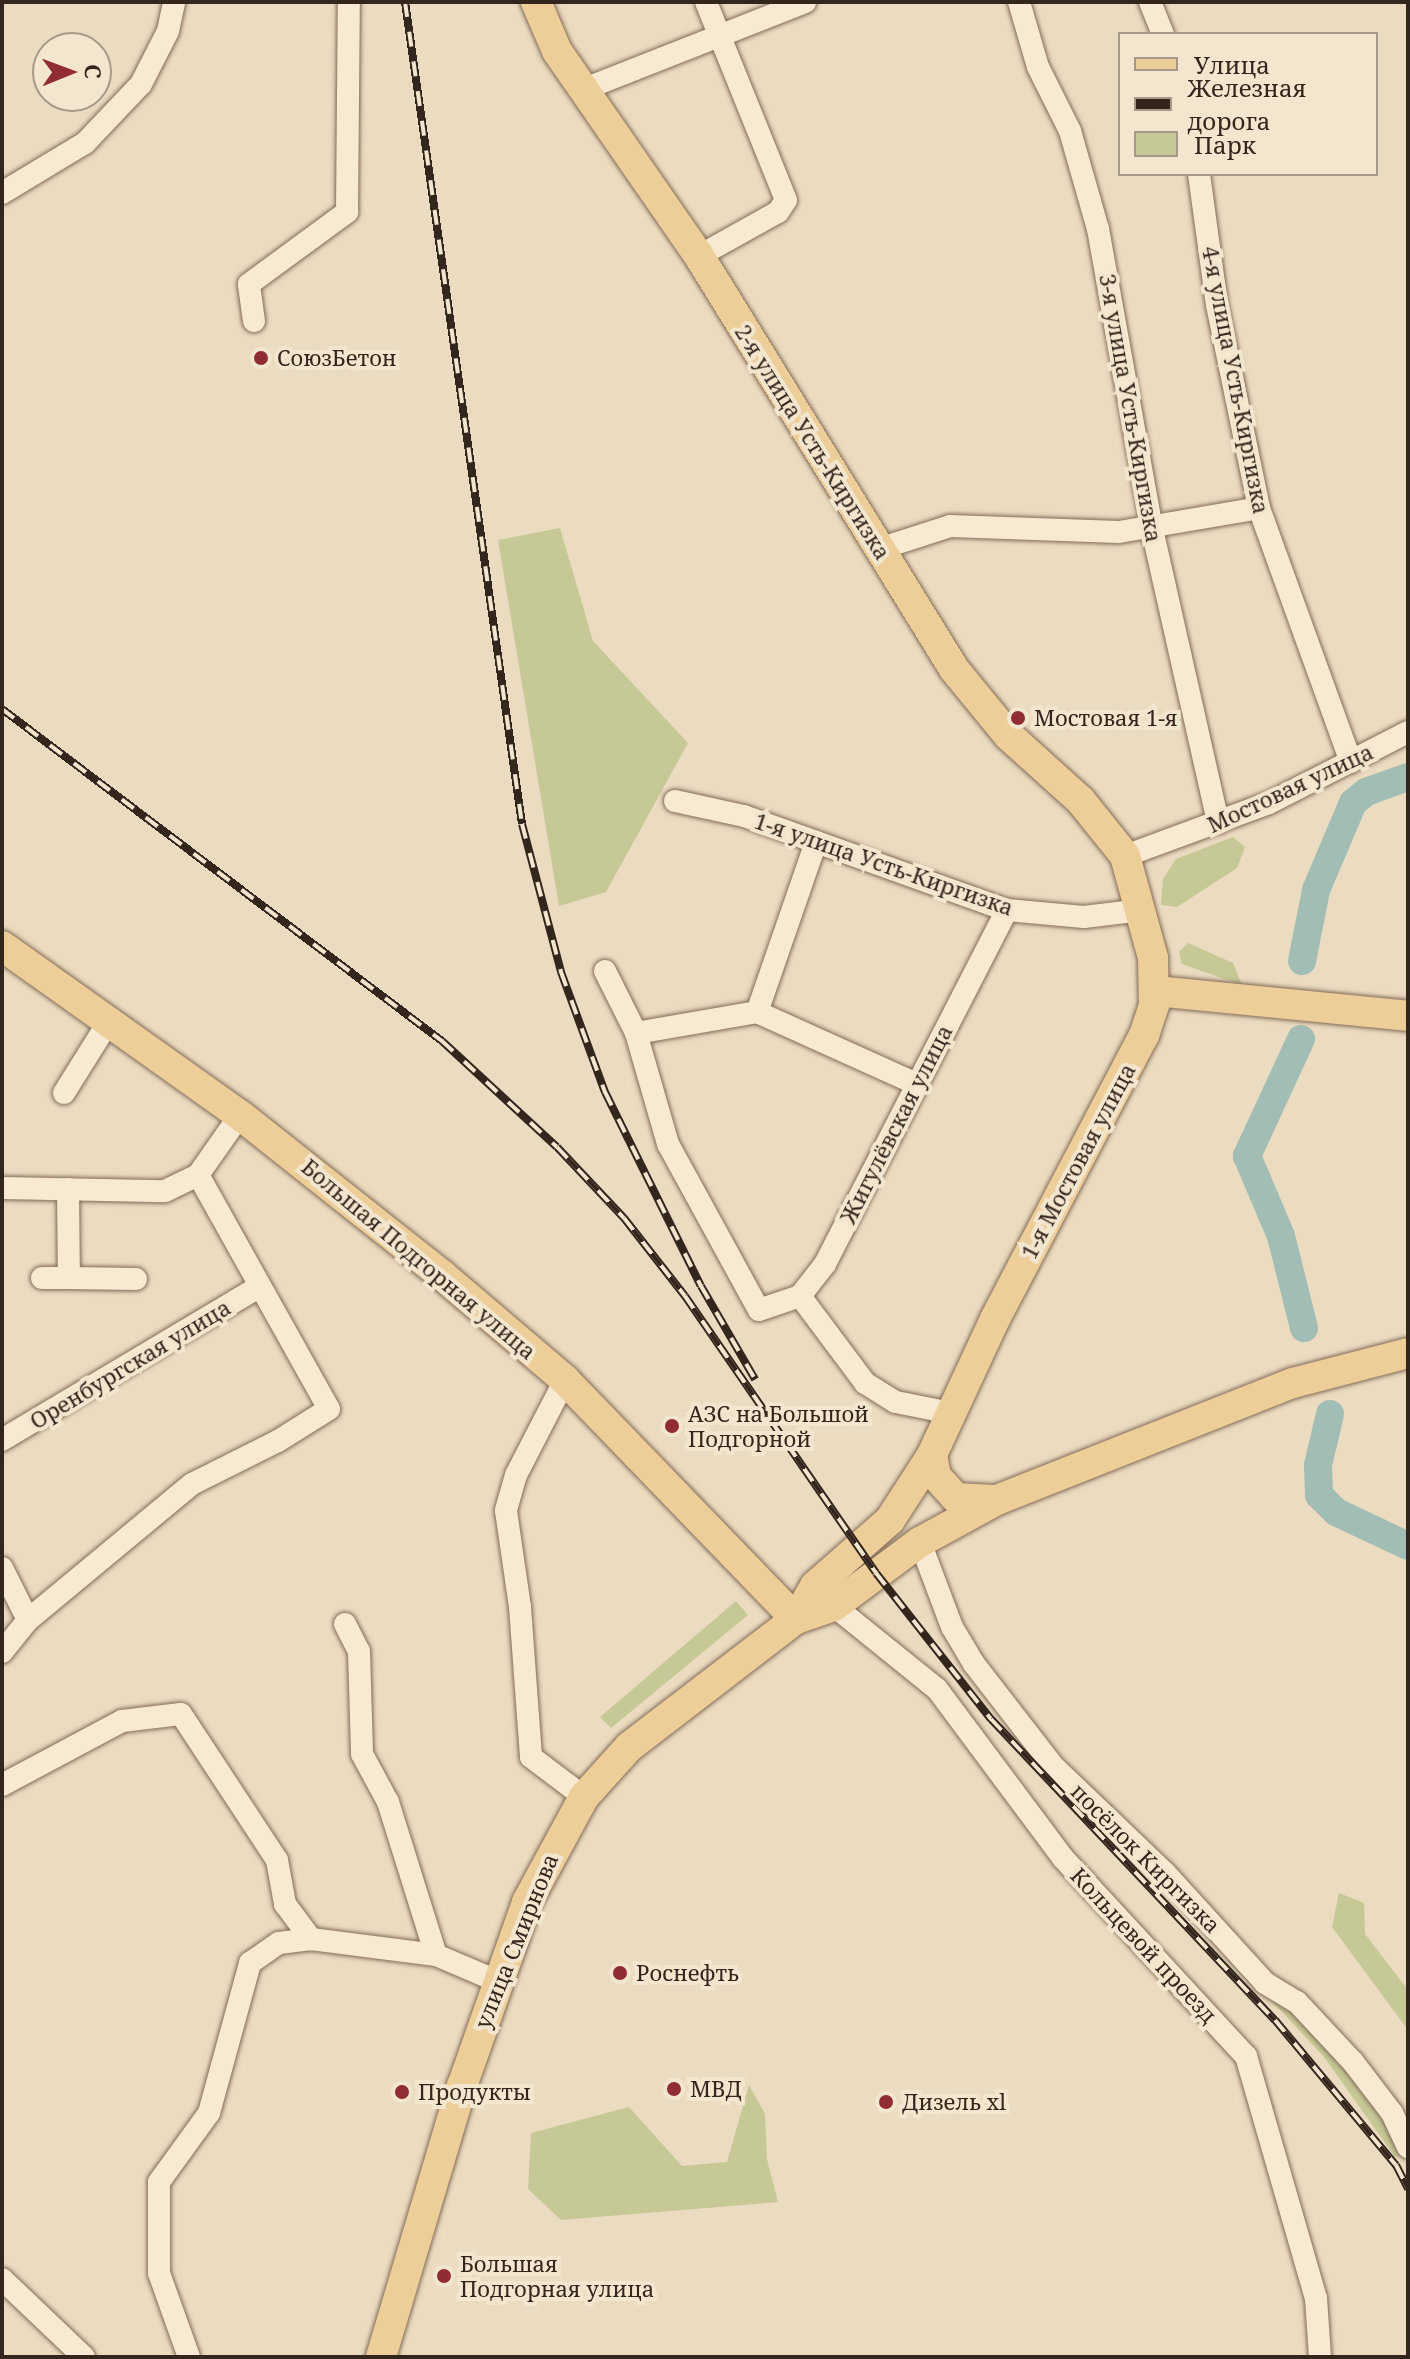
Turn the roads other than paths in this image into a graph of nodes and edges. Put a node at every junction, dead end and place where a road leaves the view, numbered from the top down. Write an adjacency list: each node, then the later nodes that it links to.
1 (174, 2): 12 (street)
2 (349, 2): 14 (street)
3 (536, 2): 10 (main road, 2-я улица Усть-Киргизка)
4 (706, 2): 9 (street)
5 (805, 2): 9 (street)
6 (1019, 2): 16 (street, 3-я улица Усть-Киргизка)
7 (1150, 2): 8 (street)
8 (1162, 32)
9 (718, 35): 10 (street); 13 (street)
10 (582, 90): 13 (main road, 2-я улица Усть-Киргизка)
11 (1199, 176): 15 (street, 4-я улица Усть-Киргизка)
12 (2, 193)
13 (699, 256): 17 (main road, 2-я улица Усть-Киргизка)
14 (254, 321)
15 (1259, 508): 16 (street); 19 (street, 4-я улица Усть-Киргизка)
16 (1152, 529): 17 (street); 21 (street, 3-я улица Усть-Киргизка)
17 (879, 549): 23 (main road, 2-я улица Усть-Киргизка)
18 (1408, 732): 19 (street, Мостовая улица)
19 (1351, 762): 21 (street, Мостовая улица)
20 (675, 801): 22 (street, 1-я улица Усть-Киргизка)
21 (1218, 823): 23 (street, Мостовая улица)
22 (816, 842): 24 (street, 1-я улица Усть-Киргизка); 29 (street)
23 (1125, 856): 25 (main road, 1-я Мостовая улица)
24 (1007, 910): 25 (street, 1-я улица Усть-Киргизка); 33 (street, Жигулёвская улица)
25 (1142, 910): 28 (main road, 1-я Мостовая улица)
26 (2, 946): 31 (main road, Большая Подгорная улица)
27 (605, 971): 32 (street)
28 (1155, 991): 30 (main road); 46 (main road, 1-я Мостовая улица)
29 (757, 1012): 32 (street); 33 (street)
30 (1408, 1016)
31 (109, 1021): 34 (street); 35 (main road, Большая Подгорная улица)
32 (636, 1033): 43 (street)
33 (914, 1083): 43 (street, Жигулёвская улица)
34 (64, 1093)
35 (240, 1115): 36 (street); 45 (main road, Большая Подгорная улица)
36 (198, 1175): 38 (street); 42 (street)
37 (2, 1188): 38 (street)
38 (68, 1189): 40 (street)
39 (42, 1278): 40 (street)
40 (69, 1278): 41 (street)
41 (136, 1279)
42 (257, 1288): 47 (street, Оренбургская улица); 54 (street)
43 (800, 1296): 46 (street)
44 (1408, 1353): 49 (main road)
45 (565, 1380): 53 (main road, Большая Подгорная улица); 58 (street)
46 (951, 1413): 48 (main road, 1-я Мостовая улица)
47 (2, 1440)
48 (932, 1455): 49 (main road); 53 (main road, 1-я Мостовая улица)
49 (997, 1500): 50 (main road)
50 (920, 1542): 52 (main road); 62 (street, посёлок Киргизка)
51 (2, 1568): 54 (street)
52 (834, 1606): 53 (main road); 67 (street, Кольцевой проезд)
53 (796, 1619): 58 (main road, улица Смирнова)
54 (28, 1620): 56 (street)
55 (345, 1624): 60 (street)
56 (2, 1652)
57 (2, 1785): 59 (street)
58 (584, 1797): 61 (main road, улица Смирнова)
59 (311, 1939): 60 (street); 65 (street)
60 (436, 1955): 61 (street)
61 (497, 1981): 66 (main road, улица Смирнова)
62 (1408, 2147)
63 (2, 2279): 64 (street)
64 (84, 2357)
65 (189, 2357)
66 (381, 2357)
67 (1320, 2357)

